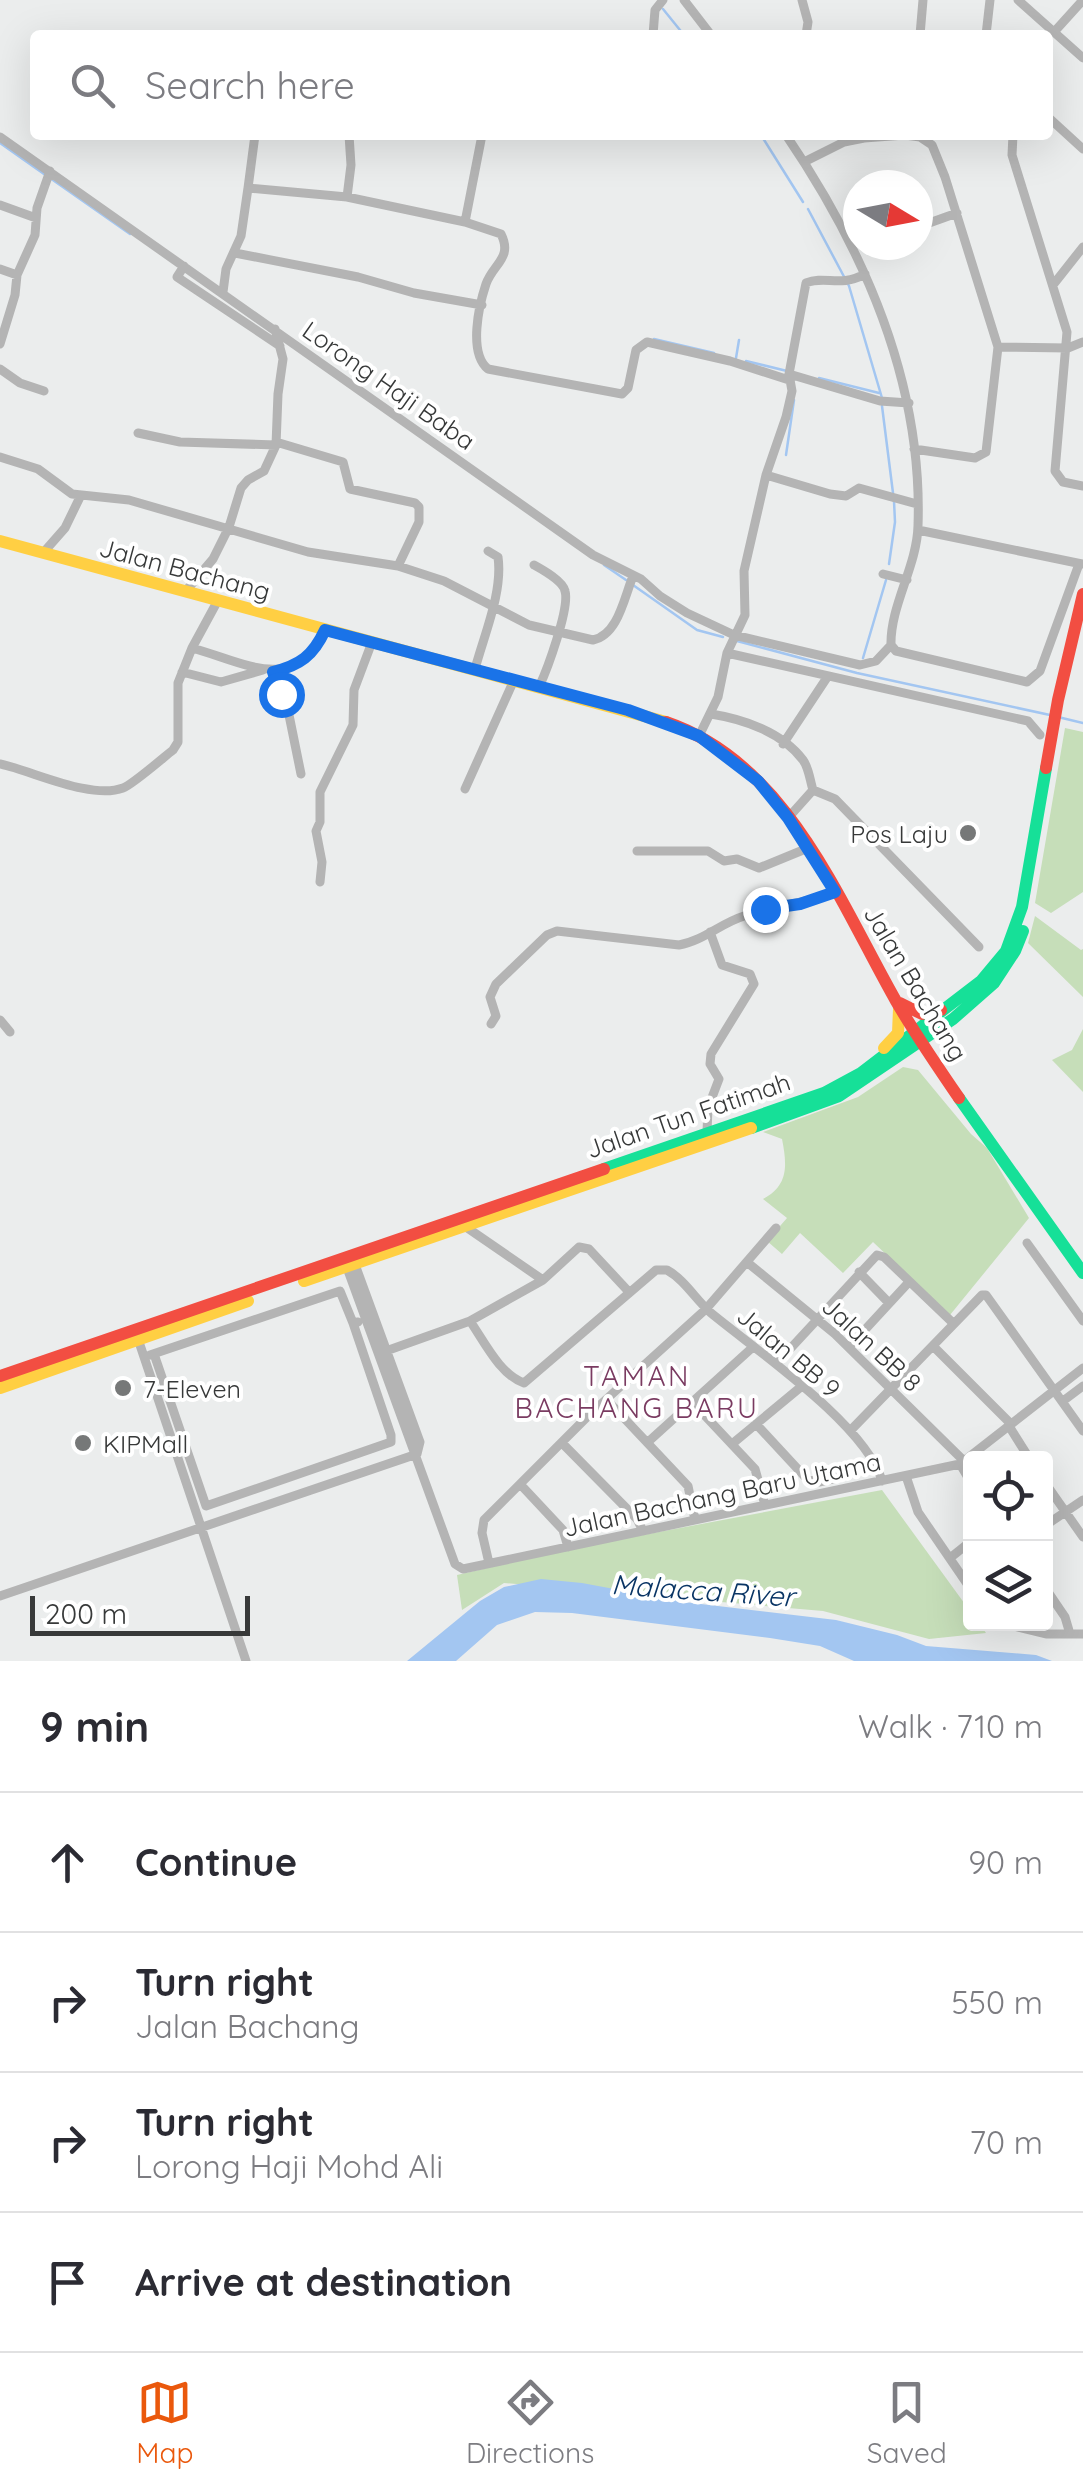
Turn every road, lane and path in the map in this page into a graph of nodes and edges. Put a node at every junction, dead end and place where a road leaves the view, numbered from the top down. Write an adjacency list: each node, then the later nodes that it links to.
1 (663, 0): 8 (street)
2 (684, 0): 9 (street)
3 (802, 0): 10 (street)
4 (923, 0): 11 (street)
5 (990, 0): 12 (street)
6 (1018, 0): 13 (street)
7 (1083, 0): 14 (street)
8 (653, 30)
9 (707, 30)
10 (807, 30)
11 (920, 30)
12 (987, 30)
13 (1053, 30)
14 (1054, 31): 15 (street)
15 (1083, 58)
16 (1053, 121): 25 (street)
17 (0, 137): 27 (street)
18 (254, 140): 28 (street)
19 (349, 140): 29 (street)
20 (481, 140): 33 (street)
21 (789, 140): 26 (street)
22 (854, 140): 26 (street)
23 (924, 140): 31 (street)
24 (1013, 140): 43 (street)
25 (1083, 149)
26 (804, 162): 35 (street)
27 (49, 173): 32 (street); 40 (street)
28 (248, 188): 29 (street); 37 (street)
29 (348, 198): 33 (street)
30 (0, 204): 32 (street)
31 (957, 213): 34 (street); 50 (street)
32 (36, 218): 42 (street)
33 (465, 222): 45 (street)
34 (933, 222)
35 (843, 229)
36 (1083, 247): 43 (street)
37 (234, 253): 44 (street); 45 (street)
38 (858, 260): 41 (street)
39 (0, 268): 42 (street)
40 (182, 269): 44 (street, Lorong Haji Baba); 49 (street)
41 (865, 274): 53 (street); 55 (street)
42 (17, 275): 47 (street)
43 (1053, 286): 51 (street)
44 (223, 292): 46 (street, Lorong Haji Baba)
45 (482, 305): 53 (street)
46 (276, 331): 49 (street); 74 (street, Lorong Haji Baba)
47 (1, 336)
48 (1083, 342): 51 (street)
49 (281, 346): 57 (street)
50 (998, 347): 51 (street); 58 (street)
51 (1068, 348): 61 (street)
52 (0, 369): 54 (street)
53 (789, 377): 55 (street); 60 (street)
54 (44, 391)
55 (909, 403): 58 (street)
56 (138, 433): 57 (street)
57 (276, 443): 64 (street); 71 (street)
58 (914, 449): 63 (street)
59 (0, 457): 62 (street)
60 (766, 475): 63 (street); 82 (street)
61 (1083, 486)
62 (80, 496): 64 (street); 68 (street)
63 (917, 504): 65 (street)
64 (228, 527): 71 (street); 75 (street)
65 (918, 530): 69 (street); 73 (street)
66 (0, 541): 68 (main road, Jalan Bachang)
67 (488, 551): 78 (street)
68 (42, 553): 75 (main road, Jalan Bachang)
69 (1081, 564): 85 (street)
70 (534, 565): 81 (street)
71 (398, 566): 78 (street)
72 (882, 574): 73 (street)
73 (906, 580): 85 (street)
74 (631, 581): 81 (street); 82 (street, Lorong Haji Baba)
75 (185, 592): 77 (main road, Jalan Bachang)
76 (1083, 594): 93 (main road, Jalan Tun Fatimah)
77 (217, 602): 80 (main road, Jalan Bachang); 84 (street)
78 (493, 604): 81 (street); 87 (street)
79 (1083, 622): 93 (main road, Jalan Tun Fatimah)
80 (325, 630): 83 (main road, Jalan Bachang); 88 (street)
81 (558, 632): 92 (street)
82 (734, 634): 85 (street); 86 (street)
83 (372, 642): 87 (main road, Jalan Bachang); 105 (street)
84 (192, 648): 88 (street); 89 (street)
85 (894, 648)
86 (728, 654): 90 (street); 94 (street)
87 (475, 669): 91 (main road, Jalan Bachang)
88 (268, 671): 89 (street); 99 (street)
89 (182, 672): 98 (street)
90 (828, 676): 95 (street); 97 (street)
91 (514, 680): 92 (main road, Jalan Bachang); 100 (street)
92 (540, 687): 96 (main road, Jalan Bachang)
93 (1061, 700): 110 (main road, Jalan Tun Fatimah)
94 (711, 714): 96 (street); 97 (street)
95 (1040, 735)
96 (699, 736): 102 (main road, Jalan Bachang)
97 (784, 744): 101 (street)
98 (0, 764)
99 (301, 774)
100 (464, 788)
101 (813, 790): 102 (street); 108 (street)
102 (788, 818): 103 (main road, Jalan Bachang)
103 (808, 848): 104 (street); 106 (main road, Jalan Bachang)
104 (637, 851)
105 (320, 882)
106 (835, 892): 107 (street); 109 (main road, Jalan Bachang)
107 (710, 932): 112 (street); 118 (street)
108 (979, 947)
109 (898, 1002): 110 (main road); 114 (main road, Jalan Bachang); 117 (main road)
110 (956, 1010): 114 (main road, Jalan Tun Fatimah); 116 (main road)
111 (0, 1020): 113 (street)
112 (491, 1024)
113 (10, 1032)
114 (918, 1037): 115 (main road, Jalan Tun Fatimah); 116 (main road, Jalan Bachang); 117 (main road, Jalan Tun Fatimah)
115 (886, 1067): 116 (main road); 119 (main road, Jalan Tun Fatimah)
116 (943, 1072): 125 (main road, Jalan Bachang)
117 (861, 1073): 118 (main road, Jalan Tun Fatimah)
118 (706, 1132): 122 (main road, Jalan Tun Fatimah)
119 (466, 1227): 122 (main road, Jalan Tun Fatimah); 126 (street)
120 (776, 1228): 123 (street)
121 (1027, 1243): 134 (street)
122 (349, 1261): 132 (street); 137 (main road, Jalan Tun Fatimah); 141 (street); 145 (main road, Jalan Tun Fatimah)
123 (748, 1263): 130 (street); 131 (street, Jalan BB 8)
124 (859, 1272): 127 (street); 129 (street); 131 (street)
125 (1083, 1273)
126 (543, 1280): 128 (street); 133 (street)
127 (909, 1282): 129 (street); 136 (street)
128 (629, 1292): 130 (street, Jalan BB 9); 133 (street)
129 (889, 1303): 139 (street)
130 (706, 1309): 138 (street, Jalan BB 9); 151 (street)
131 (817, 1318): 139 (street, Jalan BB 8); 143 (street)
132 (365, 1320): 135 (street); 162 (street)
133 (470, 1321): 141 (street)
134 (1083, 1321)
135 (354, 1323): 142 (street); 142 (street)
136 (954, 1324): 140 (street); 150 (street)
137 (138, 1339): 142 (street); 148 (main road, Jalan Tun Fatimah)
138 (753, 1347): 143 (street, Jalan BB 9); 153 (street)
139 (849, 1347): 149 (street, Jalan BB 8)
140 (934, 1347): 149 (street); 155 (street)
141 (386, 1351): 162 (street)
142 (149, 1356): 174 (street)
143 (776, 1363): 146 (street, Jalan BB 9)
144 (1083, 1368): 150 (street, Jalan Bachang Baru Utama)
145 (0, 1376)
146 (802, 1386): 154 (street); 157 (street, Jalan BB 9)
147 (1083, 1386): 152 (street)
148 (0, 1388)
149 (893, 1390): 157 (street); 163 (street, Jalan BB 8)
150 (1055, 1390): 152 (street); 155 (street, Jalan Bachang Baru Utama)
151 (607, 1400): 158 (street); 159 (street)
152 (1063, 1401): 156 (street)
153 (692, 1402): 158 (street); 160 (street)
154 (756, 1424): 160 (street); 165 (street)
155 (1010, 1425): 161 (street); 163 (street, Jalan Bachang Baru Utama)
156 (1083, 1431)
157 (850, 1432): 166 (street, Jalan BB 9)
158 (648, 1442): 172 (street)
159 (562, 1443): 167 (street); 175 (street)
160 (732, 1444): 170 (street)
161 (1025, 1451)
162 (417, 1454): 174 (street); 180 (street, Jalan Bachang Baru Utama)
163 (962, 1463): 164 (street, Jalan Bachang Baru Utama)
164 (906, 1476): 166 (street, Jalan Bachang Baru Utama); 179 (street)
165 (842, 1478)
166 (882, 1481): 170 (street, Jalan Bachang Baru Utama)
167 (520, 1484): 177 (street); 180 (street)
168 (1053, 1494): 171 (street)
169 (1083, 1500): 171 (street)
170 (765, 1505): 172 (street, Jalan Bachang Baru Utama)
171 (1065, 1512): 173 (street); 176 (street)
172 (695, 1520): 175 (street, Jalan Bachang Baru Utama)
173 (1053, 1520)
174 (201, 1528): 182 (street); 187 (street)
175 (643, 1531): 177 (street, Jalan Bachang Baru Utama)
176 (1083, 1538)
177 (568, 1547): 180 (street, Jalan Bachang Baru Utama)
178 (963, 1548): 179 (street)
179 (950, 1558): 181 (street)
180 (489, 1563)
181 (963, 1578)
182 (0, 1596)
183 (1053, 1600): 185 (street)
184 (1034, 1631): 185 (street)
185 (1070, 1634): 186 (street)
186 (1083, 1634)
187 (246, 1661)

